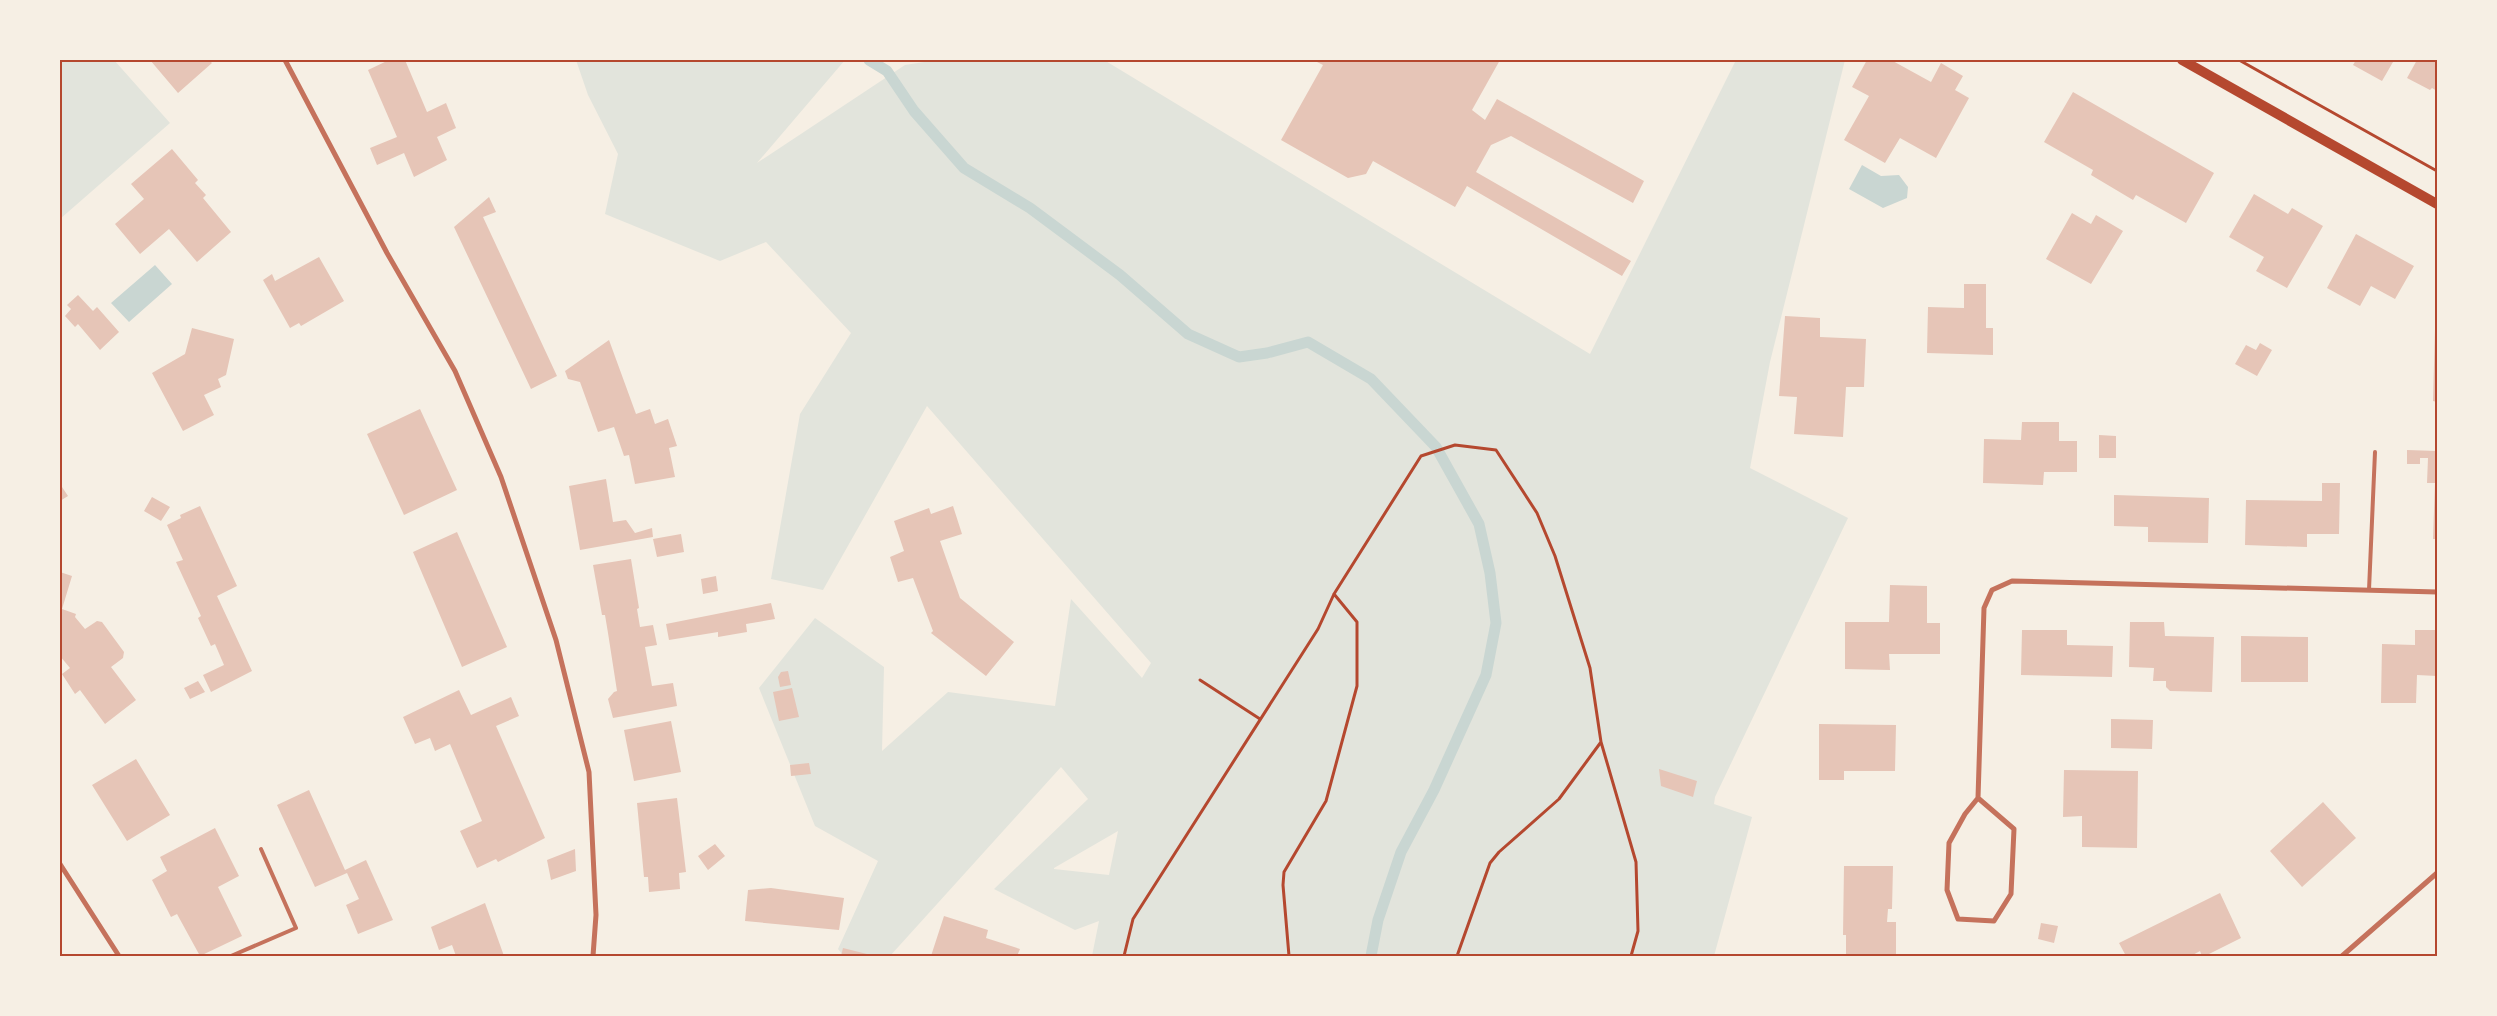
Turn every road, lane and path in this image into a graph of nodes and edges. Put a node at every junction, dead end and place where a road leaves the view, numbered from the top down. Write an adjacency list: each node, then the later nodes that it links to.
1 (285, 60): 19 (street)
2 (2182, 60): 5 (main road)
3 (2239, 60): 4 (path)
4 (2437, 171)
5 (2437, 204)
6 (2375, 452): 7 (lane)
7 (2369, 590): 8 (street); 13 (street)
8 (2437, 592)
9 (1334, 594): 11 (path); 12 (path); 21 (path)
10 (1200, 680): 11 (path)
11 (1260, 719): 20 (path)
12 (1601, 742): 22 (path); 23 (path)
13 (1978, 798): 13 (street)
14 (260, 849): 18 (lane)
15 (60, 864): 17 (street)
16 (2437, 872): 24 (street)
17 (119, 956)
18 (231, 956)
19 (593, 956)
20 (1124, 956)
21 (1289, 956)
22 (1457, 956)
23 (1631, 956)
24 (2342, 956)

